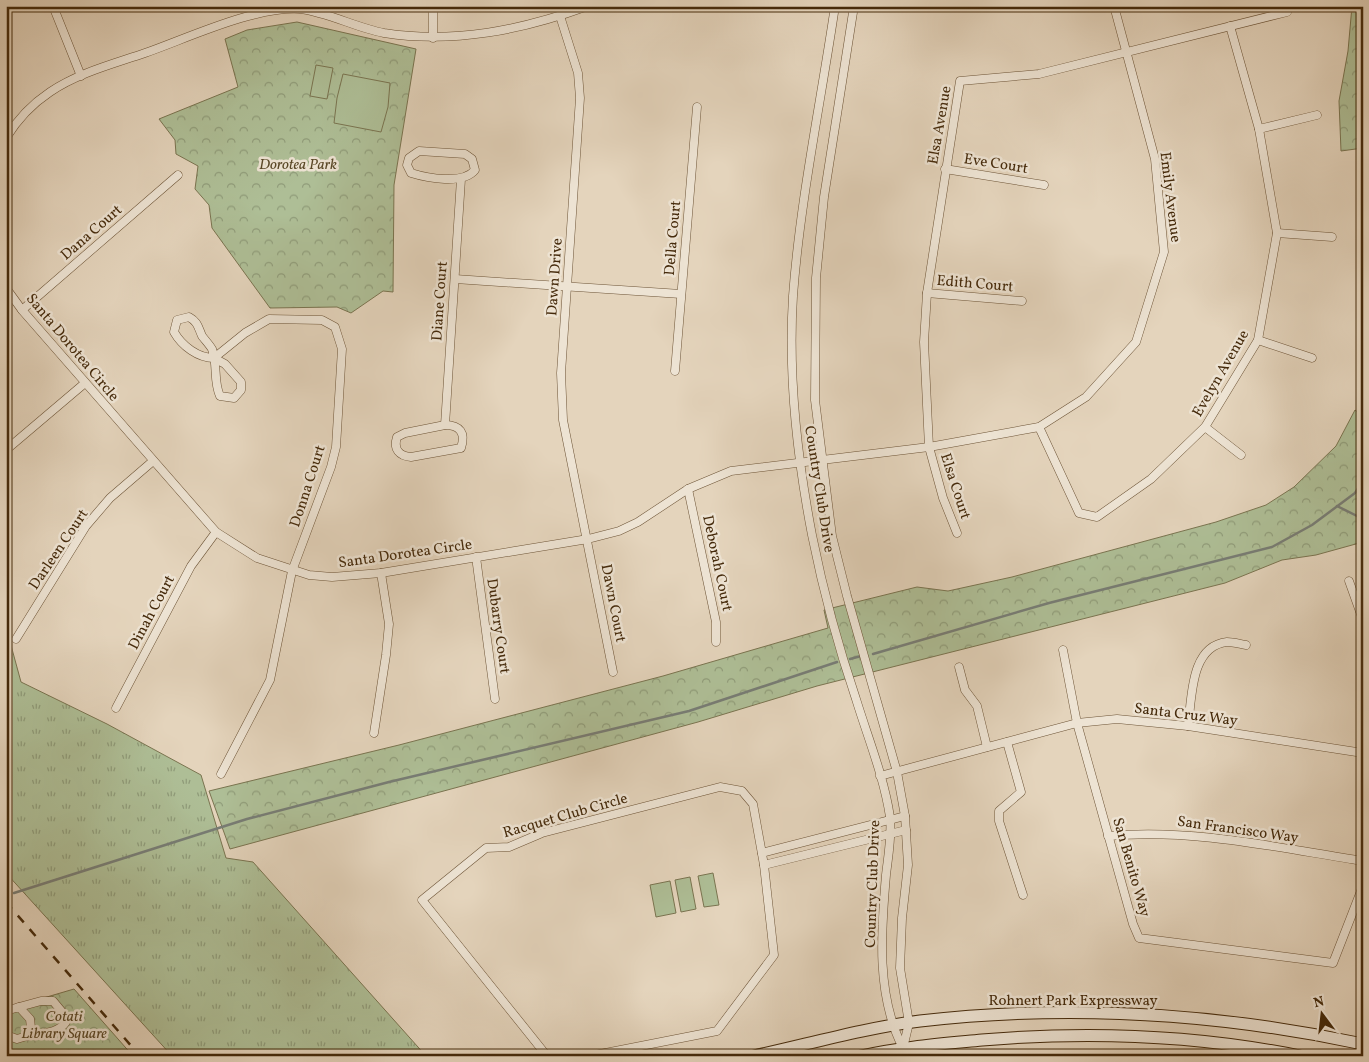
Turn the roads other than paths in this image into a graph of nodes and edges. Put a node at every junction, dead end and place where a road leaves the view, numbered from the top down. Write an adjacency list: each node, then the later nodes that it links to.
1 (53, 6): 13 (street)
2 (433, 6): 11 (street)
3 (588, 6): 9 (street)
4 (835, 6): 44 (street, Country Club Drive)
5 (854, 6): 42 (street, Country Club Drive)
6 (1114, 6): 12 (street, Emily Avenue)
7 (301, 8): 11 (street); 13 (street)
8 (1287, 12): 10 (street, Elsa Avenue)
9 (560, 16): 11 (street); 25 (street, Dawn Drive)
10 (1230, 26): 12 (street, Elsa Avenue); 16 (street, Evelyn Avenue)
11 (433, 38)
12 (1126, 52): 18 (street, Elsa Avenue); 37 (street, Emily Avenue)
13 (81, 76): 17 (street)
14 (697, 107): 28 (street, Della Court)
15 (1317, 115): 16 (street)
16 (1259, 129): 22 (street, Evelyn Avenue)
17 (6, 138)
18 (945, 169): 21 (street, Eve Court); 27 (street, Elsa Avenue)
19 (178, 175): 30 (street, Dana Court)
20 (461, 179): 20 (street); 24 (street, Diane Court)
21 (1044, 185)
22 (1277, 233): 23 (street); 31 (street, Evelyn Avenue)
23 (1332, 238)
24 (455, 279): 25 (street); 36 (street, Diane Court)
25 (566, 286): 28 (street); 48 (street, Dawn Drive)
26 (6, 288): 30 (street, Santa Dorotea Circle)
27 (927, 293): 29 (street, Edith Court); 39 (street, Elsa Avenue)
28 (681, 294): 34 (street, Della Court)
29 (1022, 301)
30 (22, 310): 35 (street, Santa Dorotea Circle)
31 (1258, 340): 33 (street); 38 (street, Evelyn Avenue)
32 (214, 358): 32 (street); 32 (street); 50 (street, Donna Court)
33 (1312, 358)
34 (675, 371)
35 (85, 383): 40 (street); 43 (street, Santa Dorotea Circle)
36 (445, 425): 36 (street)
37 (1039, 427): 38 (street, Evelyn Avenue); 39 (street, Emily Avenue)
38 (1205, 427): 41 (street)
39 (929, 447): 42 (street, Emily Avenue); 47 (street, Elsa Court)
40 (6, 450)
41 (1241, 455)
42 (821, 459): 44 (street, Santa Dorotea Circle); 68 (street, Country Club Drive)
43 (153, 461): 46 (street, Santa Dorotea Circle); 54 (street, Darleen Court)
44 (801, 462): 45 (street, Santa Dorotea Circle); 70 (street, Country Club Drive)
45 (688, 489): 48 (street, Santa Dorotea Circle); 55 (street, Deborah Court)
46 (216, 532): 50 (street, Santa Dorotea Circle); 61 (street, Dinah Court)
47 (957, 533)
48 (588, 540): 49 (street, Santa Dorotea Circle); 59 (street, Dawn Court)
49 (476, 557): 51 (street, Santa Dorotea Circle); 60 (street, Dubarry Court)
50 (292, 570): 51 (street, Santa Dorotea Circle); 69 (street, Donna Court)
51 (381, 573): 64 (street)
52 (1349, 581): 53 (street)
53 (1363, 620)
54 (16, 639)
55 (716, 642)
56 (1246, 645): 63 (street)
57 (1063, 650): 62 (street, San Benito Way)
58 (959, 667): 66 (street)
59 (613, 672)
60 (495, 699)
61 (116, 708)
62 (1076, 723): 63 (street, Santa Cruz Way); 65 (street, Santa Cruz Way); 75 (street, San Benito Way)
63 (1188, 726): 67 (street, Santa Cruz Way)
64 (374, 733)
65 (1007, 742): 66 (street, Santa Cruz Way); 80 (street)
66 (987, 747): 68 (street, Santa Cruz Way)
67 (1363, 753)
68 (897, 772): 70 (street, Santa Cruz Way); 71 (street, Country Club Drive)
69 (221, 774)
70 (880, 776): 72 (street, Country Club Drive)
71 (905, 816): 72 (street); 73 (street, Country Club Drive)
72 (890, 820): 74 (street, Country Club Drive); 76 (street)
73 (906, 830): 74 (street); 83 (street, Country Club Drive)
74 (890, 834): 78 (street); 84 (street, Country Club Drive)
75 (1108, 836): 77 (street, San Francisco Way); 79 (street, San Benito Way)
76 (762, 853): 78 (street, Racquet Club Circle); 89 (street, Racquet Club Circle)
77 (1363, 860)
78 (764, 866): 90 (street, Racquet Club Circle)
79 (1363, 886)
80 (1023, 895)
81 (19, 1007): 82 (street); 86 (street); 86 (street)
82 (6, 1012)
83 (908, 1023): 84 (main road, Rohnert Park Expressway); 87 (main road, Rohnert Park Expressway); 88 (street, Country Club Drive)
84 (892, 1026): 88 (street, Country Club Drive); 91 (main road, Rohnert Park Expressway)
85 (6, 1036): 86 (street)
86 (27, 1036)
87 (1363, 1044)
88 (903, 1048): 92 (main road); 93 (main road)
89 (546, 1056)
90 (590, 1056)
91 (754, 1056)
92 (861, 1056)
93 (1300, 1056)

